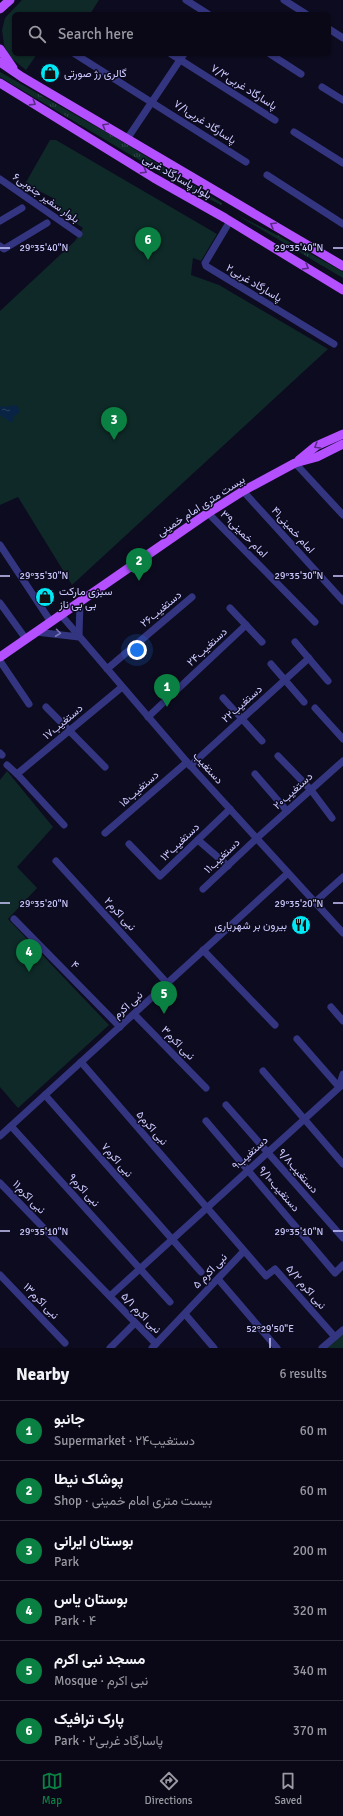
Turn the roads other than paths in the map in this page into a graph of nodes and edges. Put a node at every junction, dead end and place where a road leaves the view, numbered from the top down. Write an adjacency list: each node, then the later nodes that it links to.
1 (186, 0): 4 (street)
2 (284, 0): 5 (street)
3 (5, 4): 6 (main road)
4 (205, 12)
5 (303, 12)
6 (0, 14)
7 (331, 30): 8 (street)
8 (343, 38)
9 (0, 49): 15 (main road)
10 (78, 56): 19 (street, پاسارگاد غربی۷/۱)
11 (273, 56): 14 (street)
12 (182, 57): 19 (street); 20 (street, پاسارگاد غربی۷/۳)
13 (0, 62): 15 (main road, بلوار پاسارگاد غربی)
14 (301, 74)
15 (22, 77): 22 (main road, بلوار پاسارگاد غربی, one-way to 15)
16 (0, 83): 29 (main road, بلوار پاسارگاد غربی, one-way to 29)
17 (322, 87): 18 (street)
18 (343, 100)
19 (152, 102): 22 (street); 23 (street, پاسارگاد غربی۷/۱)
20 (275, 120)
21 (294, 132): 24 (street)
22 (127, 139): 27 (main road, بلوار پاسارگاد غربی)
23 (246, 162)
24 (343, 163)
25 (267, 175): 32 (street)
26 (0, 179): 33 (street, بلوار سفیر جنوبی۶)
27 (234, 203): 29 (main road); 35 (main road, بلوار پاسارگاد غربی, one-way to 27)
28 (22, 208): 30 (street)
29 (227, 220): 36 (main road, بلوار پاسارگاد غربی, one-way to 36); 37 (street, پاسارگاد غربی۲)
30 (0, 221)
31 (47, 223): 34 (street)
32 (343, 224)
33 (79, 234)
34 (0, 246)
35 (342, 263)
36 (343, 290)
37 (334, 344)
38 (343, 434): 40 (main road, one-way to 40)
39 (342, 445): 40 (main road, بیست متری امام خمینی)
40 (295, 463): 41 (main road, بیست متری امام خمینی); 43 (street)
41 (243, 491): 42 (main road, بیست متری امام خمینی); 47 (street, امام خمینی۴۱)
42 (208, 513): 46 (main road, بیست متری امام خمینی); 52 (street, امام خمینی۳۹)
43 (343, 514)
44 (0, 545): 51 (street)
45 (192, 598): 63 (street, دستغیب۲۶)
46 (80, 601): 50 (main road, بیست متری امام خمینی); 55 (street)
47 (343, 601)
48 (0, 604): 56 (street)
49 (230, 608): 53 (street)
50 (61, 615): 51 (main road, بیست متری امام خمینی); 55 (street, دستغیب)
51 (51, 622): 54 (main road, بیست متری امام خمینی)
52 (315, 622)
53 (246, 625): 57 (street); 72 (street, دستغیب۲۴)
54 (36, 632): 55 (street, one-way to 55); 56 (main road, بیست متری امام خمینی)
55 (80, 636): 63 (street, دستغیب)
56 (26, 639): 59 (main road, بیست متری امام خمینی)
57 (262, 642)
58 (295, 642): 60 (street)
59 (0, 657)
60 (309, 658): 64 (street, دستغیب۲۲); 65 (street)
61 (0, 661): 69 (street)
62 (271, 664): 64 (street)
63 (107, 669): 66 (street, دستغیب)
64 (285, 680): 68 (street); 73 (street, دستغیب۲۲)
65 (328, 681)
66 (122, 687): 72 (street, دستغیب); 74 (street, دستغیب۱۷)
67 (223, 698): 73 (street)
68 (304, 702)
69 (28, 704)
70 (46, 707): 74 (street)
71 (315, 708): 75 (street)
72 (148, 717): 79 (street, دستغیب)
73 (242, 719): 76 (street); 79 (street, دستغیب۲۲)
74 (70, 730): 81 (street); 82 (street, دستغیب۱۷)
75 (343, 739)
76 (262, 741)
77 (278, 756): 84 (street)
78 (343, 761): 84 (street, دستغیب۲۰)
79 (189, 764): 85 (street, دستغیب); 89 (street, دستغیب۱۵)
80 (7, 765): 82 (street)
81 (105, 767)
82 (17, 774): 88 (street)
83 (255, 774): 86 (street)
84 (311, 790): 86 (street, دستغیب۲۰); 87 (street)
85 (230, 809): 90 (street, دستغیب); 91 (street, دستغیب۱۳)
86 (288, 811): 90 (street, دستغیب۲۰)
87 (332, 818)
88 (64, 825)
89 (105, 833)
90 (257, 838): 94 (street, دستغیب۱۱); 95 (street, دستغیب)
91 (198, 840): 92 (street, دستغیب۱۳); 94 (street)
92 (129, 844)
93 (56, 861): 102 (street, نبی اکرم۲)
94 (228, 866): 97 (street, دستغیب۱۱)
95 (288, 873): 98 (street, دستغیب); 101 (street, نبی اکرم)
96 (343, 877): 98 (street)
97 (203, 890)
98 (315, 902): 100 (street, دستغیب)
99 (14, 919): 107 (street, ۴)
100 (343, 933)
101 (203, 950): 102 (street, نبی اکرم); 106 (street)
102 (167, 983): 104 (street, نبی اکرم)
103 (331, 1007): 105 (street)
104 (134, 1014): 107 (street, نبی اکرم); 113 (street, نبی اکرم۳)
105 (343, 1021)
106 (275, 1025)
107 (120, 1027): 109 (street, نبی اکرم)
108 (297, 1039): 112 (street)
109 (81, 1062): 114 (street, نبی اکرم); 125 (street, نبی اکرم۵)
110 (263, 1071): 116 (street)
111 (343, 1074): 112 (street)
112 (341, 1086): 116 (street, دستغیب۹)
113 (206, 1088)
114 (45, 1095): 119 (street, نبی اکرم); 127 (street, نبی اکرم۷)
115 (226, 1105): 121 (street, دستغیب۹/۸)
116 (304, 1119): 121 (street, دستغیب۹); 122 (street)
117 (206, 1121): 123 (street, دستغیب۹/۱۰)
118 (0, 1125): 120 (street)
119 (11, 1126): 120 (street, نبی اکرم); 130 (street, نبی اکرم۹)
120 (3, 1134)
121 (268, 1152): 123 (street, دستغیب۹); 126 (street, دستغیب۹/۸)
122 (343, 1164)
123 (248, 1170): 125 (street, دستغیب۹); 129 (street, دستغیب۹/۱۰)
124 (0, 1183): 134 (street, نبی اکرم۱۱)
125 (207, 1208): 127 (street, دستغیب۹); 128 (street)
126 (343, 1238)
127 (172, 1239): 130 (street, دستغیب۹); 131 (street, نبی اکرم۷)
128 (244, 1251): 133 (street, نبی اکرم ۵); 139 (street, نبی اکرم ۵/۲)
129 (343, 1265)
130 (140, 1269): 134 (street); 135 (street, نبی اکرم۹)
131 (201, 1272)
132 (0, 1275): 140 (street, نبی اکرم۱۳)
133 (218, 1279): 136 (street, نبی اکرم ۵); 144 (street)
134 (110, 1296): 137 (street, نبی اکرم ۵/۱)
135 (170, 1302)
136 (185, 1314): 141 (street, نبی اکرم ۵); 143 (street)
137 (135, 1323): 141 (street, نبی اکرم ۵/۱); 142 (street)
138 (343, 1330): 139 (street)
139 (335, 1337): 145 (street)
140 (65, 1343)
141 (153, 1347)
142 (110, 1348)
143 (214, 1348)
144 (277, 1348)
145 (322, 1348)

